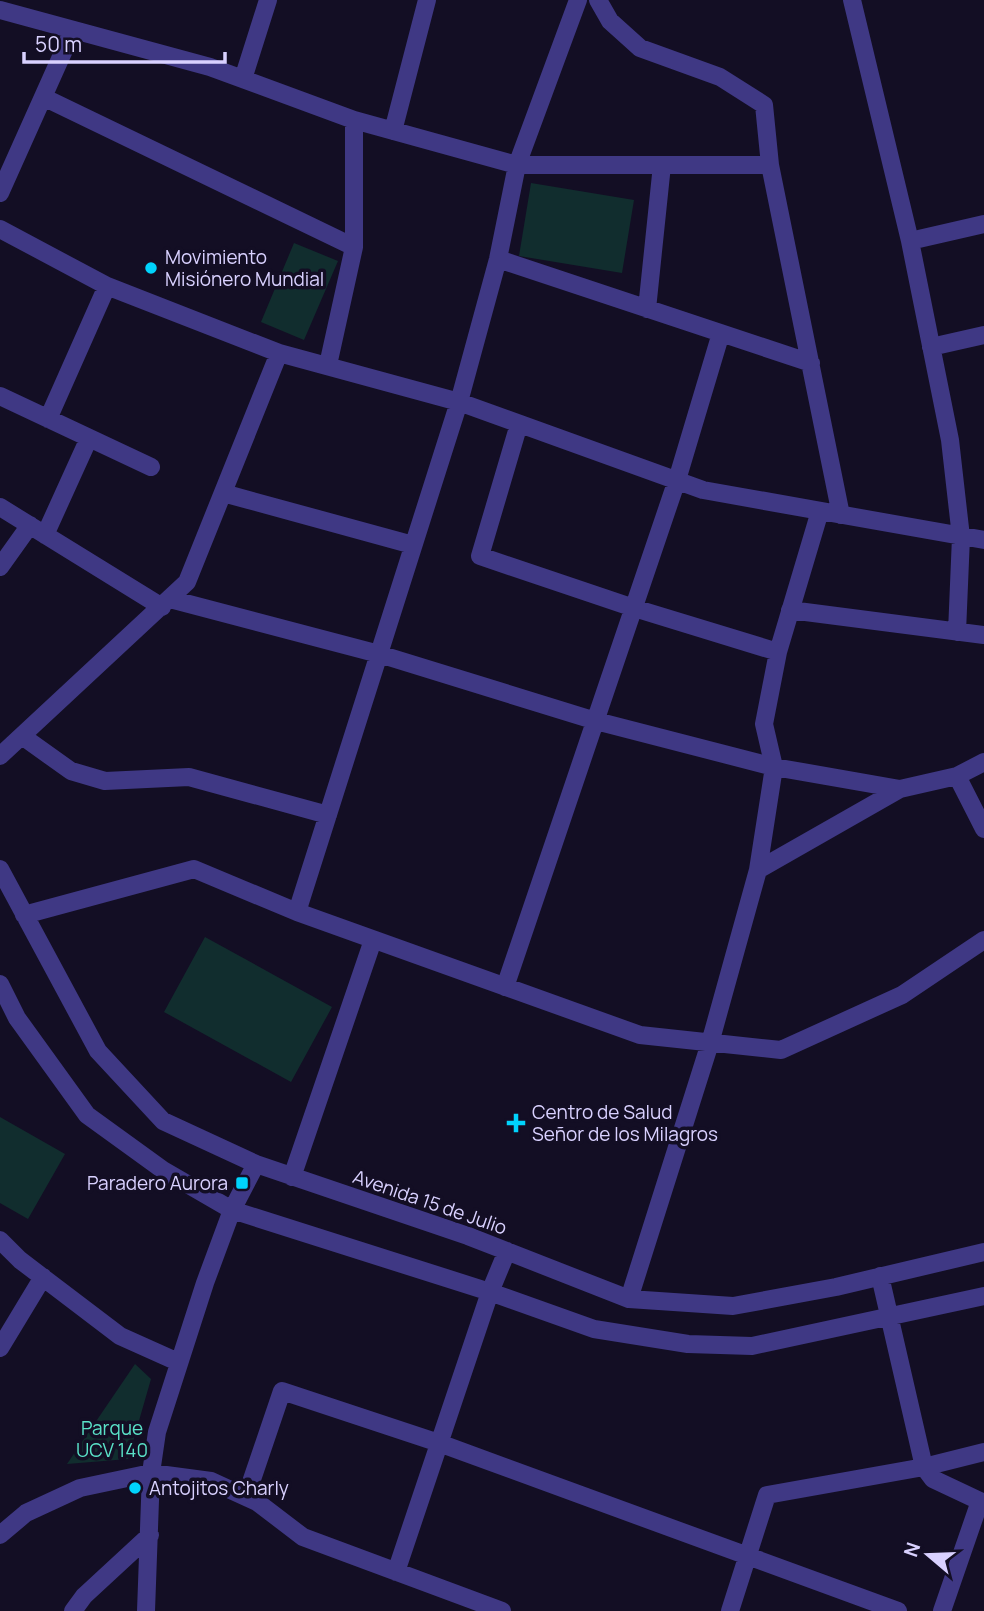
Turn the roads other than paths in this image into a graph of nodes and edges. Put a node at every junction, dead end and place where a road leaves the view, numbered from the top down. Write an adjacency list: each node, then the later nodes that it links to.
1 (268, 0): 8 (street)
2 (427, 0): 11 (street)
3 (578, 0): 12 (street)
4 (598, 0): 14 (street)
5 (852, 0): 18 (street)
6 (0, 10): 7 (street)
7 (73, 30): 8 (street); 9 (street)
8 (243, 79): 10 (street)
9 (43, 97): 15 (street); 19 (street)
10 (354, 120): 11 (street); 19 (street)
11 (393, 131): 12 (street)
12 (517, 165): 13 (street); 20 (street)
13 (662, 165): 14 (street); 22 (street)
14 (770, 165): 27 (street)
15 (0, 193)
16 (984, 224): 18 (street)
17 (0, 229): 21 (street)
18 (910, 241): 25 (street)
19 (354, 247): 28 (street)
20 (498, 259): 22 (street); 30 (street)
21 (107, 286): 26 (street); 31 (street)
22 (647, 309): 23 (street)
23 (721, 333): 27 (street); 35 (street)
24 (984, 335): 25 (street)
25 (931, 347): 41 (street)
26 (279, 354): 28 (street); 36 (street)
27 (811, 363): 39 (street)
28 (328, 365): 30 (street)
29 (0, 396): 31 (street)
30 (459, 402): 32 (street); 43 (street)
31 (48, 419): 33 (street)
32 (519, 424): 35 (street); 46 (street)
33 (89, 438): 34 (street); 40 (street)
34 (151, 467)
35 (677, 480): 38 (street); 46 (street)
36 (223, 493): 43 (street); 45 (street)
37 (0, 507): 40 (street)
38 (820, 511): 39 (street); 47 (street)
39 (841, 515): 41 (street)
40 (38, 530): 44 (street); 45 (street)
41 (961, 537): 42 (street); 48 (street)
42 (984, 540)
43 (413, 545): 51 (street)
44 (0, 567)
45 (166, 603): 51 (street); 53 (street)
46 (634, 608): 50 (street); 52 (street)
47 (790, 610): 48 (street); 50 (street)
48 (957, 632): 49 (street)
49 (984, 635)
50 (778, 652): 56 (street)
51 (379, 654): 52 (street); 59 (street)
52 (596, 721): 56 (street); 68 (street)
53 (22, 736): 54 (street); 59 (street)
54 (0, 756)
55 (984, 762): 57 (street)
56 (775, 767): 58 (street); 62 (street)
57 (957, 776): 58 (street); 60 (street)
58 (900, 789): 62 (street)
59 (328, 815): 63 (street)
60 (984, 829)
61 (0, 869): 64 (street, Avenida 15 de Julio)
62 (758, 870): 69 (street)
63 (297, 912): 64 (street); 65 (street)
64 (24, 915): 70 (street, Avenida 15 de Julio)
65 (373, 940): 68 (street); 71 (street)
66 (984, 940): 69 (street)
67 (0, 984): 72 (street)
68 (505, 987): 69 (street)
69 (710, 1042): 80 (street)
70 (256, 1164): 71 (street, Avenida 15 de Julio); 72 (street)
71 (292, 1177): 74 (street, Avenida 15 de Julio)
72 (232, 1210): 78 (street); 83 (street)
73 (0, 1240): 77 (street)
74 (507, 1251): 78 (street); 80 (street, Avenida 15 de Julio)
75 (984, 1252): 76 (street, Avenida 15 de Julio)
76 (880, 1276): 80 (street, Avenida 15 de Julio); 81 (street)
77 (43, 1277): 82 (street); 83 (street)
78 (490, 1292): 81 (street); 84 (street)
79 (984, 1296): 81 (street)
80 (629, 1299)
81 (889, 1316): 86 (street)
82 (0, 1348)
83 (178, 1362): 87 (street)
84 (439, 1443): 88 (street); 92 (street); 93 (street)
85 (984, 1452): 86 (street)
86 (924, 1467): 89 (street); 92 (street)
87 (152, 1474): 88 (street); 90 (street); 91 (street)
88 (246, 1497): 93 (street)
89 (982, 1502): 99 (street)
90 (0, 1535)
91 (150, 1535): 94 (street); 95 (street)
92 (747, 1556): 97 (street); 98 (street)
93 (396, 1572): 96 (street)
94 (73, 1611)
95 (146, 1611)
96 (502, 1611)
97 (730, 1611)
98 (898, 1611)
99 (942, 1611)

